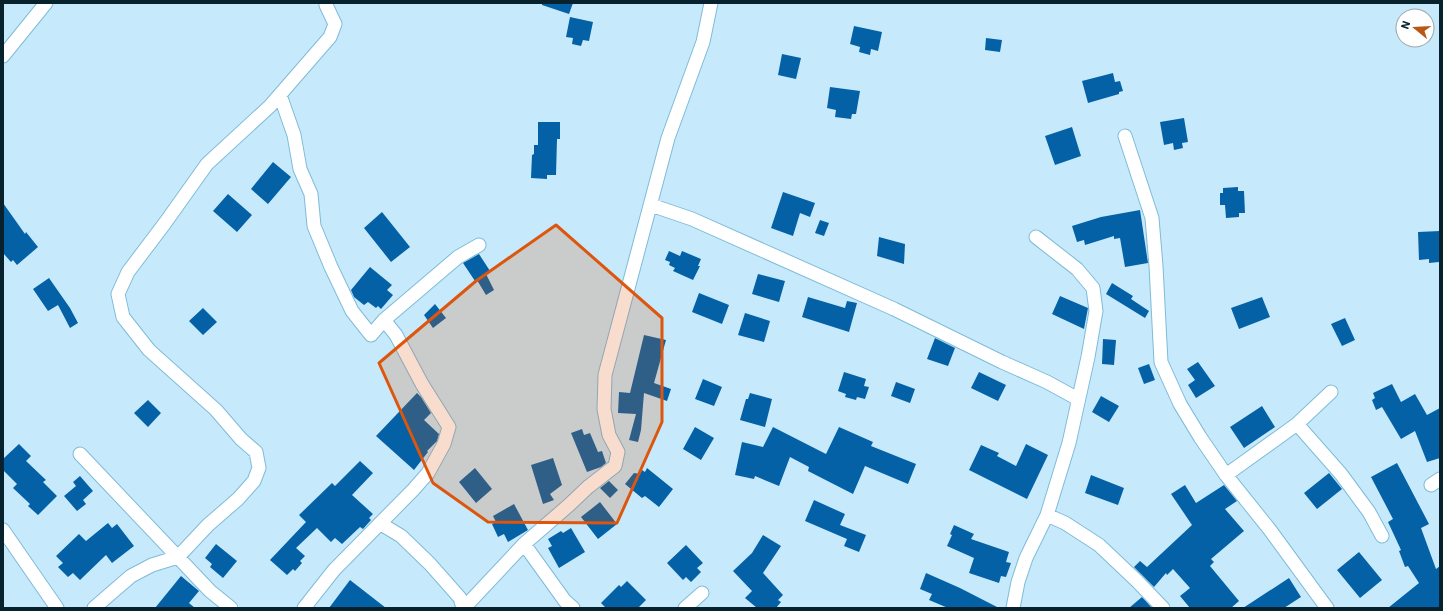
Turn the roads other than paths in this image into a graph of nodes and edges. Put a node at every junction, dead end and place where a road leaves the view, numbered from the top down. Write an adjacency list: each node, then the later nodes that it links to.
1 (46, 3): 4 (street)
2 (711, 3): 7 (street)
3 (326, 5): 5 (street)
4 (3, 56)
5 (280, 95): 10 (street); 21 (street)
6 (1125, 136): 15 (street)
7 (651, 205): 12 (street); 20 (street)
8 (1036, 237): 12 (street)
9 (478, 245): 10 (street)
10 (384, 320): 17 (street)
11 (1331, 392): 13 (street)
12 (1078, 399): 16 (street)
13 (1297, 424): 15 (street); 19 (street)
14 (80, 454): 21 (street)
15 (1226, 475): 32 (street)
16 (1047, 515): 30 (street); 31 (street)
17 (381, 524): 26 (street); 27 (street)
18 (3, 530): 23 (street)
19 (1382, 536)
20 (524, 544): 27 (street); 28 (street)
21 (178, 557): 24 (street); 25 (street)
22 (702, 593): 29 (street)
23 (56, 608)
24 (94, 608)
25 (231, 608)
26 (304, 608)
27 (464, 608)
28 (573, 608)
29 (685, 608)
30 (1013, 608)
31 (1163, 608)
32 (1327, 608)

